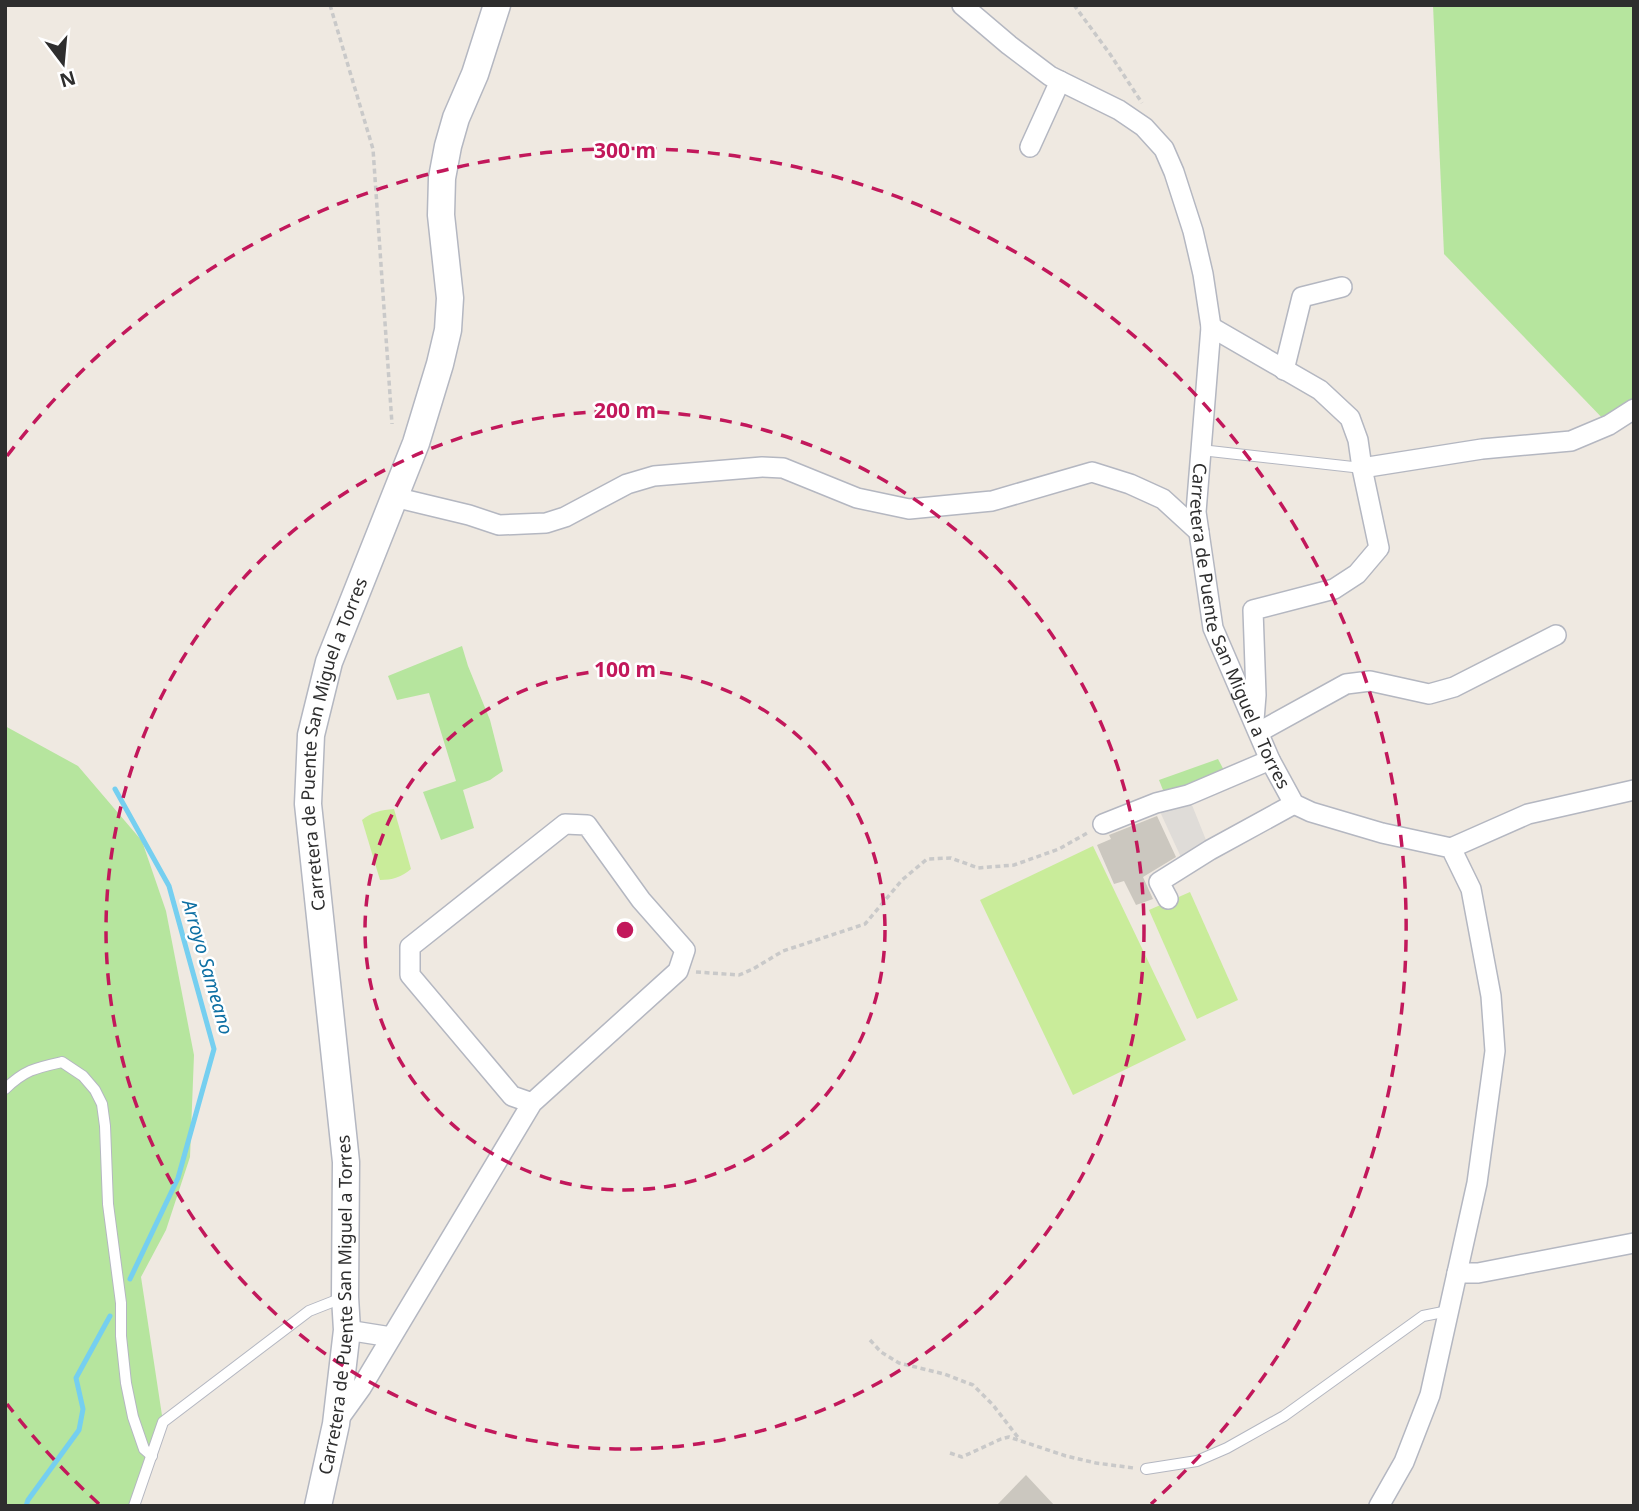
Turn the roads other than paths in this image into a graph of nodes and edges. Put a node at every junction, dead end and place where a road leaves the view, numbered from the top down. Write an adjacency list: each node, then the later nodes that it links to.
1 (498, 5): 11 (street, Carretera de Puente San Miguel a Torres)
2 (962, 5): 3 (street, Carretera de Puente San Miguel a Torres)
3 (1060, 81): 4 (street); 6 (street, Carretera de Puente San Miguel a Torres)
4 (1030, 147)
5 (1342, 287): 7 (street)
6 (1211, 327): 7 (street); 9 (street, Carretera de Puente San Miguel a Torres)
7 (1284, 370): 10 (street)
8 (1634, 409): 10 (street)
9 (1201, 450): 10 (lane); 12 (street, Carretera de Puente San Miguel a Torres)
10 (1362, 468): 14 (street)
11 (394, 497): 12 (street); 25 (street, Carretera de Puente San Miguel a Torres)
12 (1199, 531): 14 (street, Carretera de Puente San Miguel a Torres)
13 (1556, 635): 14 (street)
14 (1256, 727): 15 (street, Carretera de Puente San Miguel a Torres)
15 (1270, 760): 17 (street, Carretera de Puente San Miguel a Torres); 18 (street)
16 (1634, 790): 19 (street)
17 (1294, 804): 19 (street, Carretera de Puente San Miguel a Torres); 20 (street)
18 (1103, 824)
19 (1451, 848): 24 (street)
20 (1168, 899)
21 (5, 1089): 30 (lane)
22 (532, 1103): 22 (street); 28 (street)
23 (1634, 1243): 24 (street)
24 (1457, 1273): 26 (street)
25 (345, 1297): 27 (street, Carretera de Puente San Miguel a Torres); 30 (lane)
26 (1449, 1311): 31 (lane); 34 (street)
27 (347, 1330): 28 (street); 29 (street, Carretera de Puente San Miguel a Torres)
28 (391, 1337): 29 (street)
29 (336, 1424): 33 (street, Carretera de Puente San Miguel a Torres)
30 (152, 1456): 32 (lane)
31 (1146, 1469)
32 (134, 1506)
33 (318, 1506)
34 (1379, 1506)

